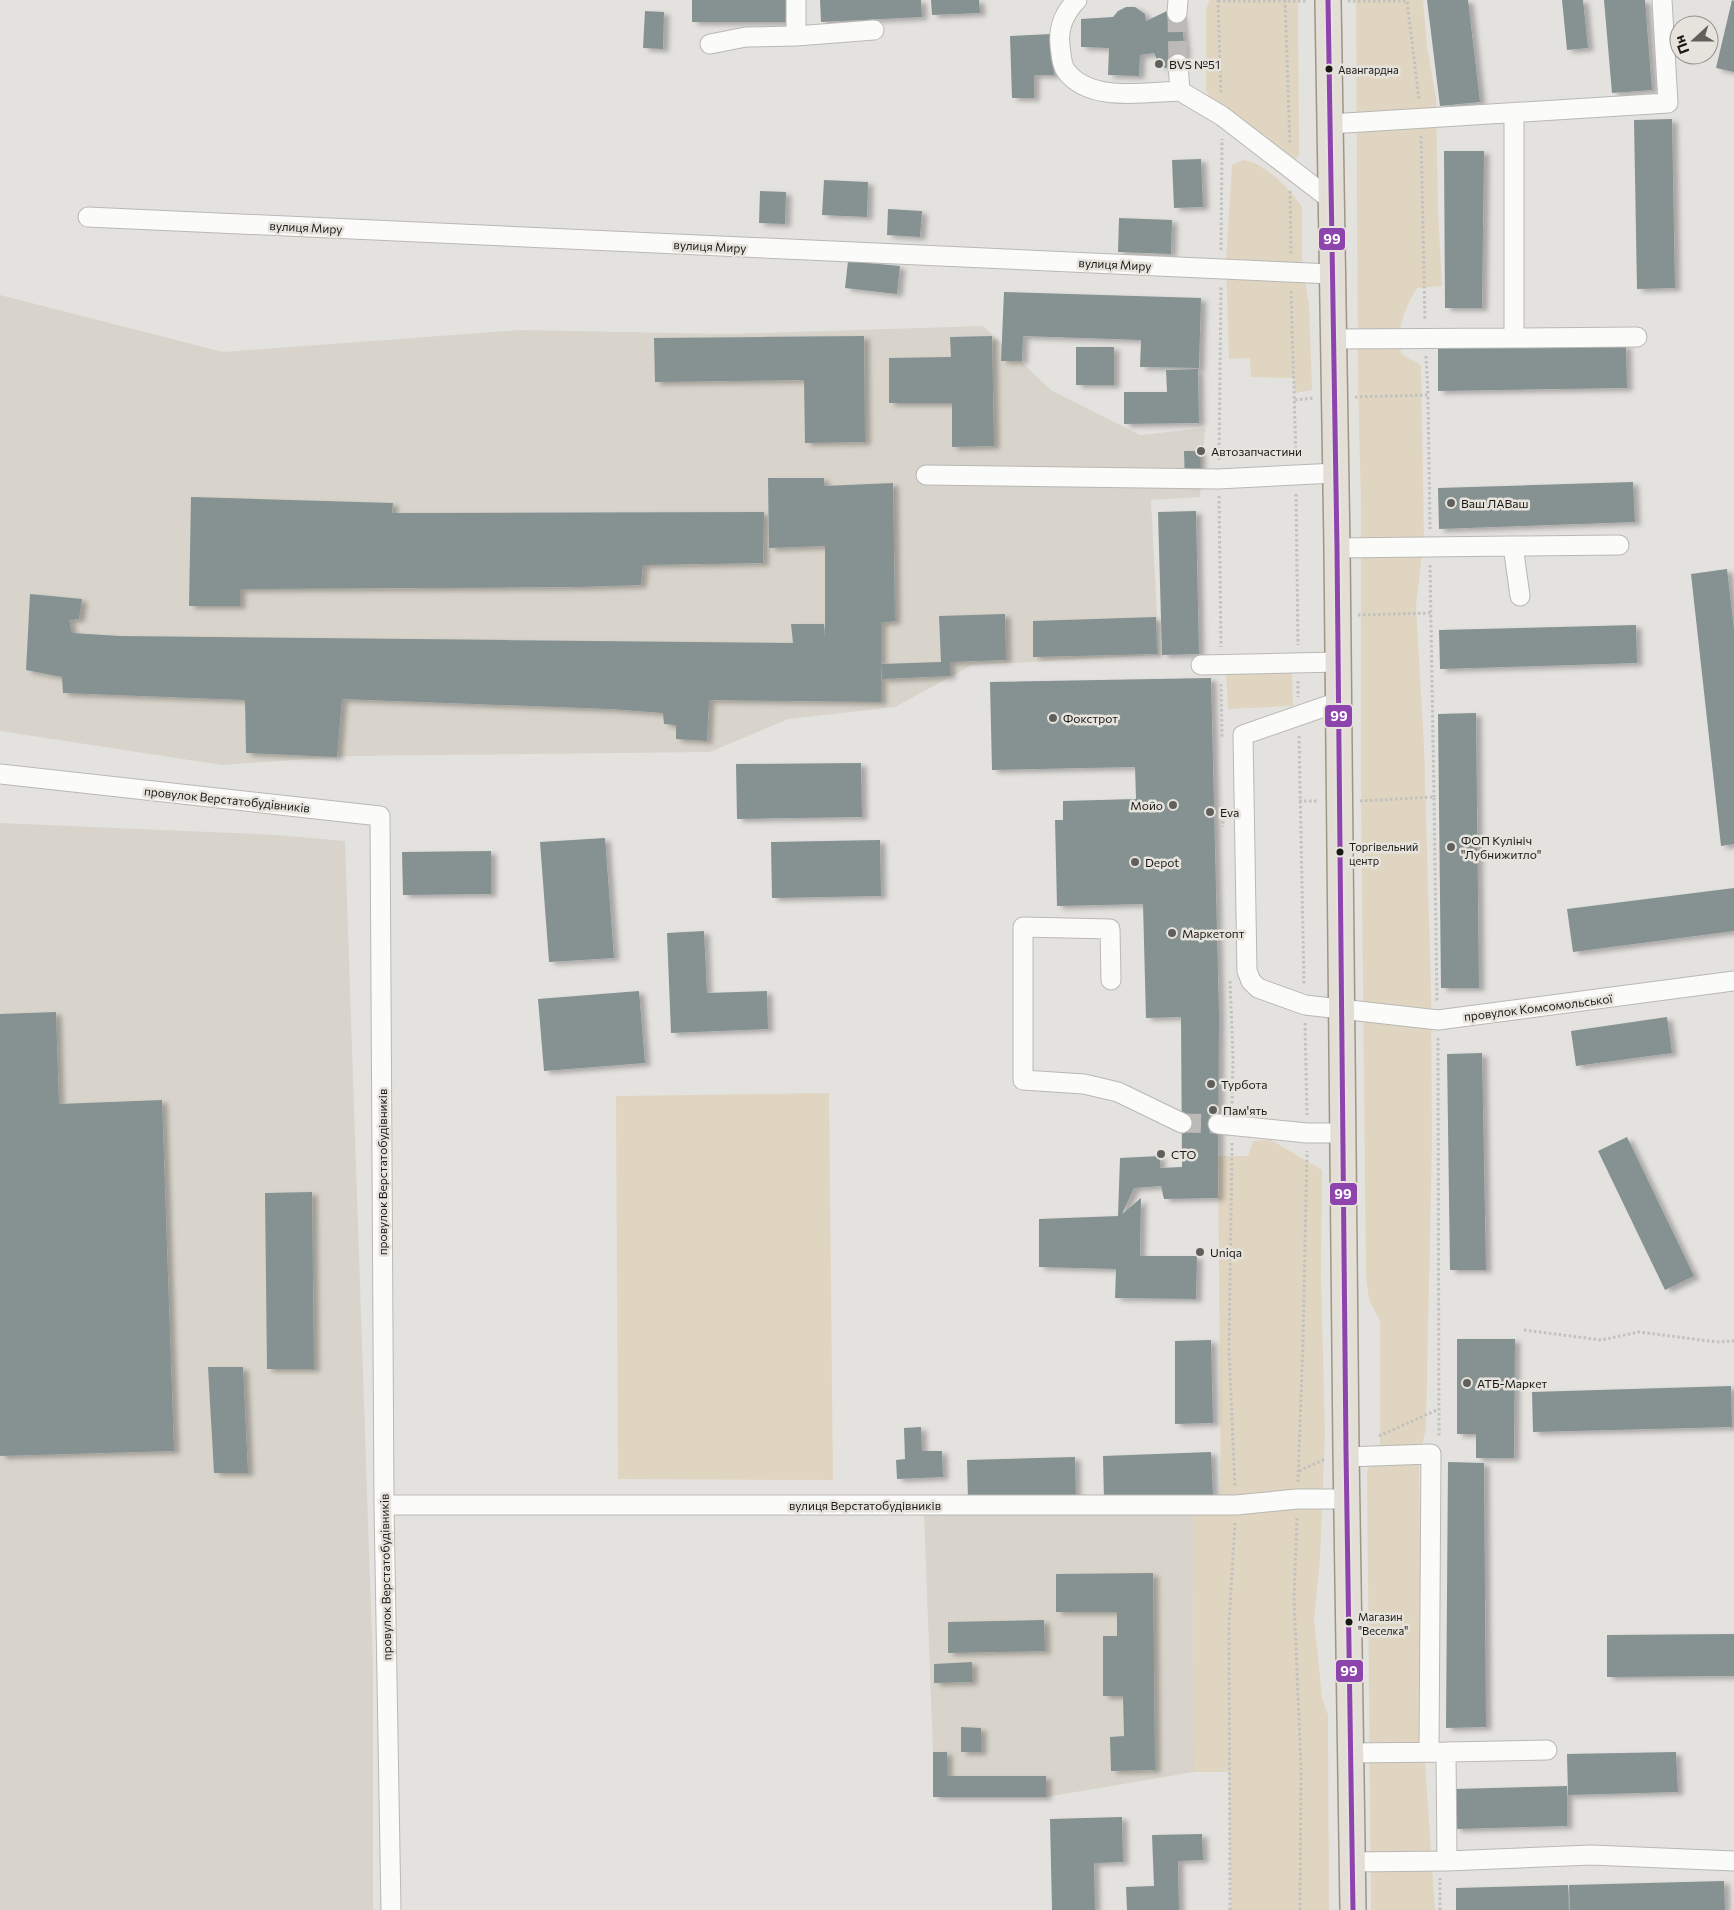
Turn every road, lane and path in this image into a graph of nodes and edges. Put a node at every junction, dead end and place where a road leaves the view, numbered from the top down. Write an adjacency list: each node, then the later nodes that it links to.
1 (796, 0): 7 (street)
2 (1078, 0): 10 (street)
3 (1285, 0): 13 (path)
4 (1328, 0): 12 (main road)
5 (1662, 0): 11 (street)
6 (874, 30): 7 (street)
7 (796, 36): 8 (street)
8 (710, 44)
9 (1178, 64): 10 (street)
10 (1180, 91): 13 (street)
11 (1514, 113): 12 (street); 19 (street)
12 (1330, 124): 14 (main road)
13 (1290, 168): 14 (street); 16 (path)
14 (1330, 199): 17 (main road)
15 (88, 217): 16 (street, вулиця Миру)
16 (1291, 272): 17 (street, вулиця Миру); 22 (path)
17 (1332, 274): 20 (main road)
18 (1637, 337): 19 (street)
19 (1514, 338): 20 (street)
20 (1334, 339): 21 (main road)
21 (1336, 473): 22 (street); 26 (main road)
22 (1296, 474): 23 (street); 31 (path)
23 (926, 475)
24 (1619, 545): 25 (street)
25 (1514, 546): 26 (street); 27 (street)
26 (1337, 548): 29 (main road)
27 (1520, 596)
28 (1431, 613): 29 (path)
29 (1338, 615): 30 (main road)
30 (1338, 662): 31 (street); 33 (main road)
31 (1298, 663): 32 (street); 34 (path)
32 (1200, 665)
33 (1338, 702): 34 (street); 36 (main road)
34 (1298, 716): 37 (path); 40 (street, провулок Комсомольської)
35 (0, 774): 53 (street, провулок Верстатобудівників)
36 (1339, 801): 37 (path); 41 (main road); 42 (path)
37 (1299, 802): 40 (path)
38 (1111, 980): 43 (street)
39 (1734, 981): 42 (street, провулок Комсомольської)
40 (1305, 1005): 41 (street, провулок Комсомольської); 45 (path)
41 (1342, 1009): 42 (street, провулок Комсомольської); 46 (main road)
42 (1438, 1020): 49 (path)
43 (1182, 1123)
44 (1218, 1124): 45 (street)
45 (1307, 1133): 46 (street); 51 (path)
46 (1343, 1133): 50 (main road)
47 (1524, 1330): 48 (path)
48 (1734, 1341)
49 (1439, 1442)
50 (1346, 1457): 52 (main road); 55 (street)
51 (1297, 1499): 52 (street, вулиця Верстатобудівників); 53 (street, вулиця Верстатобудівників); 61 (path)
52 (1347, 1499): 56 (main road)
53 (384, 1506): 60 (street, провулок Верстатобудівників)
54 (1547, 1750): 55 (street)
55 (1438, 1752): 56 (street); 58 (street)
56 (1350, 1753): 59 (main road)
57 (1734, 1860): 58 (street)
58 (1444, 1861): 59 (street); 63 (path)
59 (1351, 1862): 62 (main road)
60 (391, 1910)
61 (1300, 1910)
62 (1353, 1910)
63 (1440, 1910)

